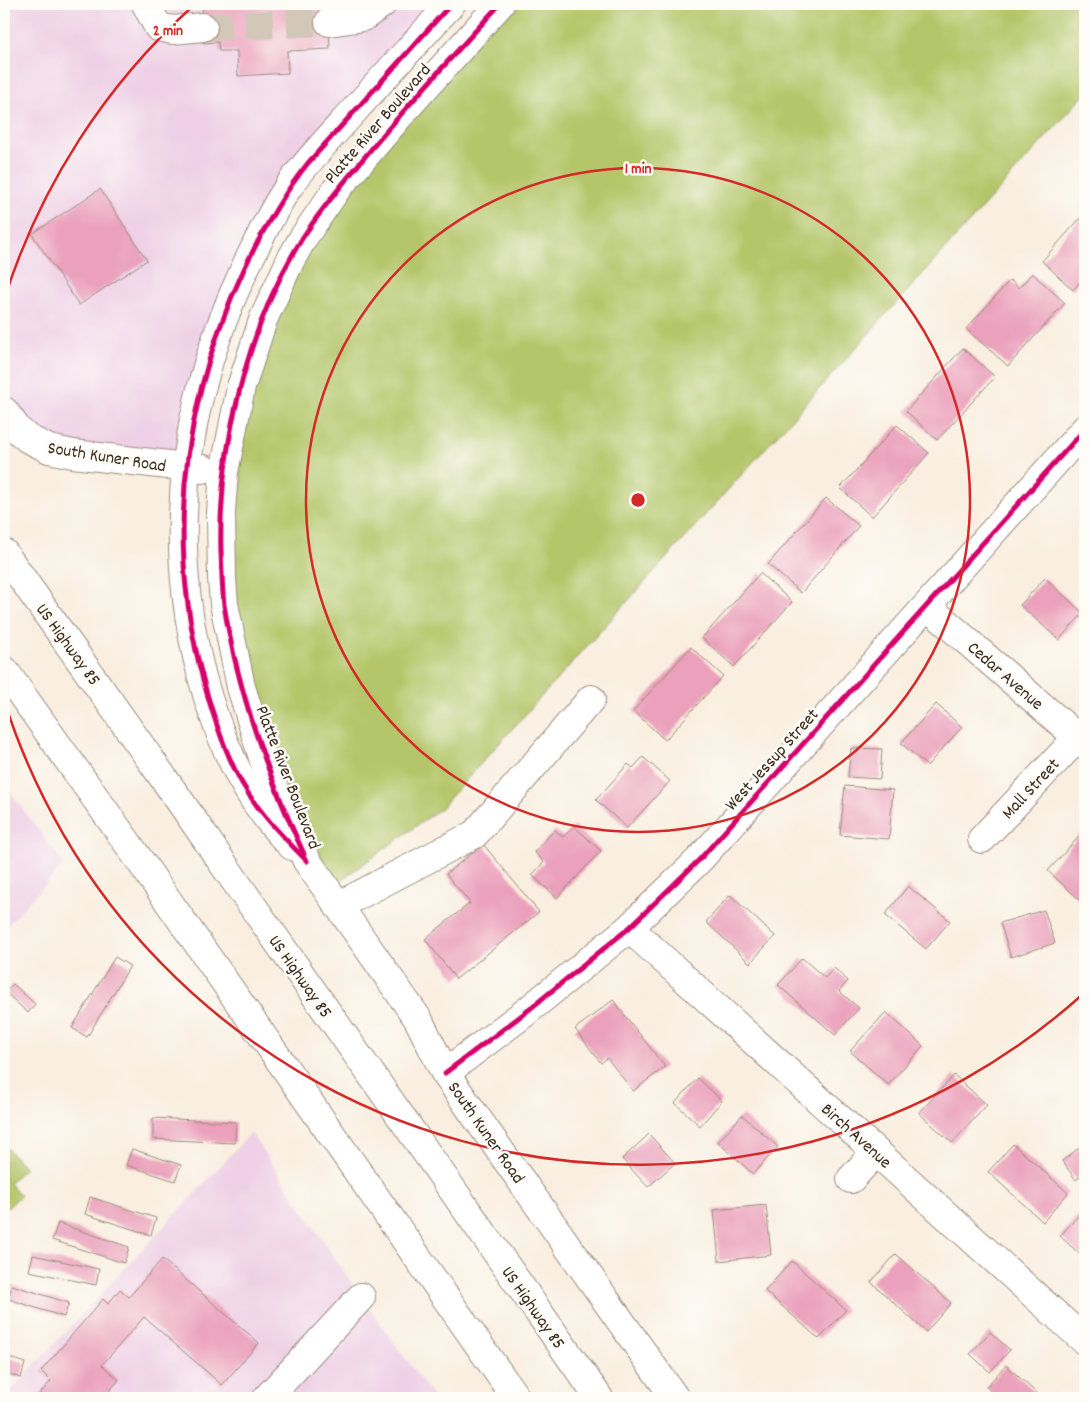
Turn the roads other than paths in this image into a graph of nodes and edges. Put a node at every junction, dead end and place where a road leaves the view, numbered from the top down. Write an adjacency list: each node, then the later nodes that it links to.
1 (146, 4): 6 (main road)
2 (382, 4): 5 (main road)
3 (450, 4): 9 (main road, Platte River Boulevard)
4 (500, 4): 10 (main road, Platte River Boulevard)
5 (329, 22)
6 (203, 27)
7 (4, 411): 9 (main road, South Kuner Road)
8 (1085, 429): 12 (main road, West Jessup Street)
9 (186, 468): 10 (main road, South Kuner Road); 17 (main road, Platte River Boulevard)
10 (224, 472): 17 (main road, Platte River Boulevard)
11 (4, 553): 27 (main road, US Highway 85)
12 (927, 606): 15 (main road, Cedar Avenue); 19 (main road, West Jessup Street)
13 (4, 670): 26 (main road)
14 (591, 699): 18 (main road)
15 (1081, 740): 16 (main road, Mall Street)
16 (982, 839)
17 (307, 861): 18 (main road, South Kuner Road)
18 (338, 906): 20 (main road, South Kuner Road)
19 (629, 928): 20 (main road, West Jessup Street); 21 (main road, Birch Avenue)
20 (445, 1073): 28 (main road, South Kuner Road)
21 (876, 1152): 22 (main road); 24 (main road, Birch Avenue)
22 (851, 1179)
23 (361, 1297): 25 (main road)
24 (1085, 1341)
25 (266, 1398)
26 (516, 1398)
27 (599, 1398)
28 (674, 1398)

